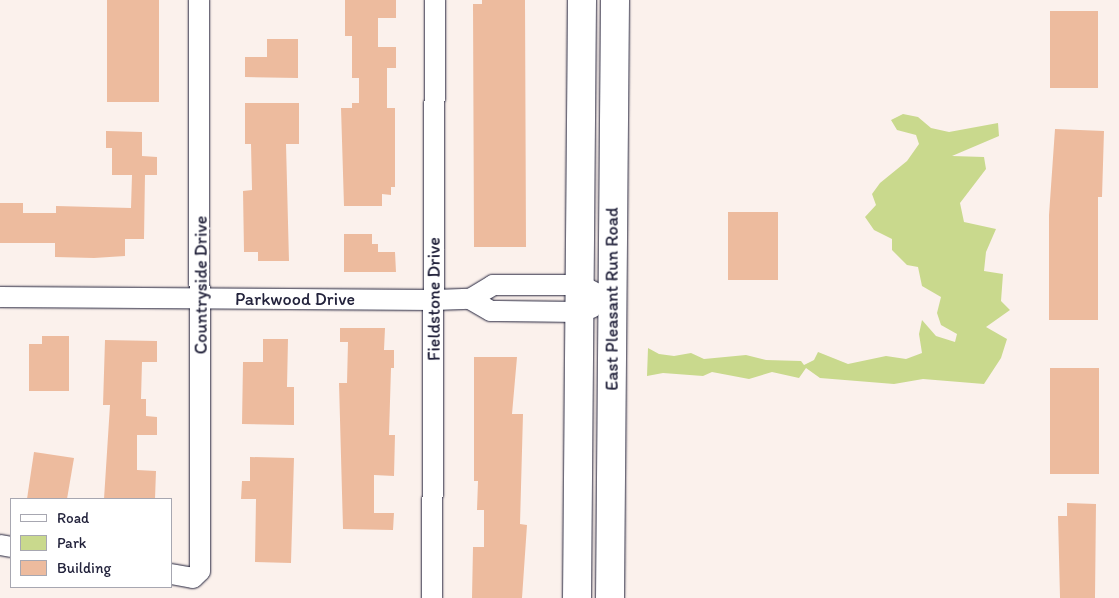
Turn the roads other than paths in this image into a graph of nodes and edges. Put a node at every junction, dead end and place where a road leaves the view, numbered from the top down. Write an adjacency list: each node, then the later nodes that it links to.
1 (199, 0): 7 (street, Countryside Drive)
2 (435, 0): 9 (street, Fieldstone Drive)
3 (582, 0): 5 (main road, East Pleasant Run Road)
4 (615, 0): 10 (main road, East Pleasant Run Road)
5 (580, 285): 8 (street, Parkwood Drive); 10 (street, Parkwood Drive); 11 (main road, East Pleasant Run Road)
6 (0, 297): 7 (street, Parkwood Drive)
7 (201, 298): 9 (street, Parkwood Drive); 12 (street, Countryside Drive)
8 (470, 298): 9 (street, Parkwood Drive); 11 (street)
9 (434, 300): 13 (street, Fieldstone Drive)
10 (611, 301): 11 (street); 15 (main road, East Pleasant Run Road)
11 (579, 312): 14 (main road, East Pleasant Run Road)
12 (172, 574)
13 (432, 598)
14 (577, 598)
15 (610, 598)

